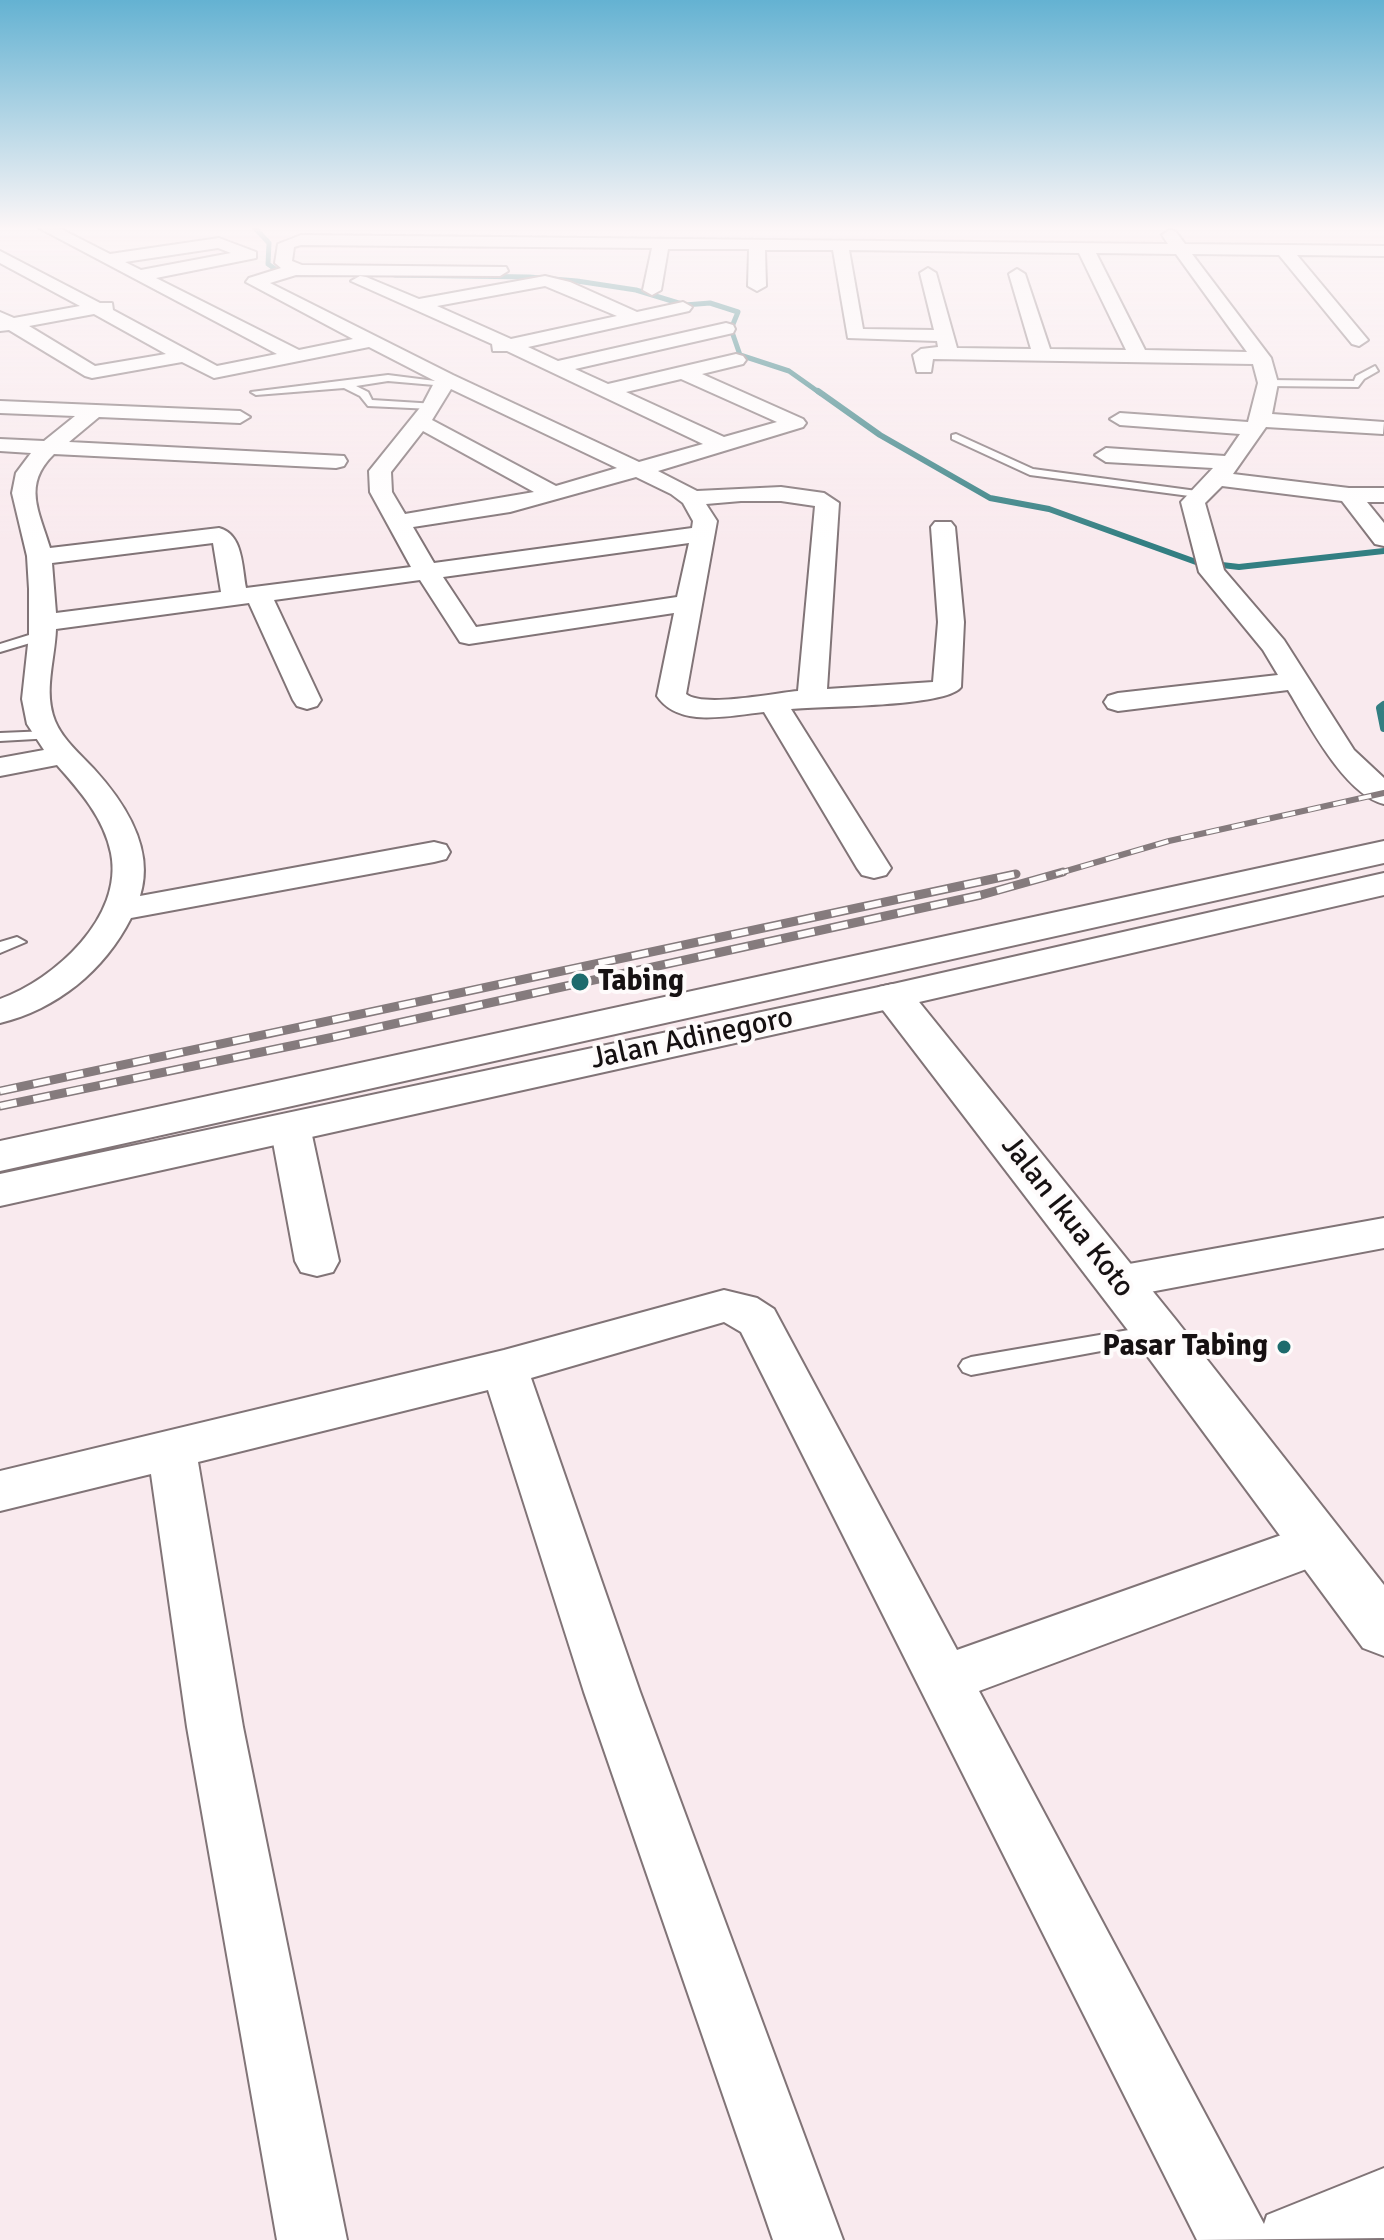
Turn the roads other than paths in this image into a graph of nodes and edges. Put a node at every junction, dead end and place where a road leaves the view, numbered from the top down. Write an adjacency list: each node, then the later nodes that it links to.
1 (23, 333): 21 (street)
2 (137, 333): 21 (street)
3 (249, 333): 22 (street)
4 (357, 333): 15 (street)
5 (481, 333): 17 (street)
6 (566, 333): 17 (street)
7 (710, 333): 25 (street)
8 (855, 333): 16 (street)
9 (944, 333): 16 (street)
10 (1035, 333): 19 (street)
11 (1125, 333): 20 (street)
12 (1243, 333): 23 (street)
13 (1354, 333): 14 (street)
14 (1359, 340)
15 (373, 341): 22 (street); 28 (street)
16 (947, 344): 19 (street); 26 (street)
17 (506, 345): 18 (street); 25 (street)
18 (478, 351)
19 (1042, 355): 20 (street)
20 (1138, 356): 23 (street)
21 (181, 357): 22 (street)
22 (298, 357)
23 (1261, 358): 30 (street)
24 (736, 360): 29 (street)
25 (557, 367): 32 (street)
26 (924, 368)
27 (1375, 369): 30 (lane)
28 (447, 373): 31 (lane); 35 (street); 47 (street)
29 (684, 373): 32 (street); 43 (street)
30 (1268, 383): 39 (street)
31 (345, 385): 33 (lane); 35 (lane)
32 (608, 390): 43 (street)
33 (256, 392)
34 (0, 407): 36 (street)
35 (419, 411): 49 (street); 51 (street)
36 (93, 412): 37 (street); 44 (street)
37 (240, 417)
38 (1120, 419): 39 (street)
39 (1256, 424): 40 (street); 48 (street)
40 (1383, 428)
41 (956, 437): 52 (lane)
42 (0, 445): 44 (street)
43 (725, 446): 47 (street)
44 (50, 447): 46 (street); 53 (street)
45 (1106, 455): 48 (street)
46 (336, 461)
47 (637, 470): 51 (street); 57 (street)
48 (1223, 470): 52 (street); 54 (street)
49 (380, 471): 50 (street); 59 (street)
50 (405, 485)
51 (554, 494): 58 (street)
52 (1197, 494): 69 (street)
53 (12, 495): 63 (street)
54 (1349, 495): 55 (street); 62 (street)
55 (1384, 495)
56 (429, 499): 58 (street)
57 (692, 499): 61 (street); 70 (street)
58 (454, 512): 59 (street)
59 (400, 522): 64 (street)
60 (943, 527): 70 (street)
61 (703, 534): 64 (street); 66 (street)
62 (1384, 539)
63 (39, 557): 65 (street); 67 (street)
64 (427, 572): 65 (street); 66 (street)
65 (246, 596): 67 (street); 71 (street)
66 (689, 603): 72 (street)
67 (43, 629): 68 (lane); 75 (street)
68 (0, 648)
69 (1297, 681): 73 (street); 77 (street)
70 (812, 698): 72 (street)
71 (307, 700)
72 (773, 702): 80 (street)
73 (1118, 702)
74 (0, 737): 75 (lane)
75 (56, 745): 76 (street); 82 (street)
76 (0, 767)
77 (1384, 795)
78 (434, 852): 82 (street)
79 (1384, 852): 86 (main road, Jalan Adinegoro)
80 (874, 868)
81 (1384, 884): 83 (main road, Jalan Adinegoro)
82 (121, 910): 84 (street)
83 (893, 996): 85 (main road, Jalan Adinegoro); 90 (main road, Jalan Ikua Koto)
84 (0, 1012)
85 (290, 1126): 87 (main road, Jalan Adinegoro); 89 (street)
86 (0, 1156)
87 (0, 1190)
88 (1384, 1233): 90 (street)
89 (317, 1261)
90 (1118, 1282): 91 (main road, Jalan Ikua Koto)
91 (1158, 1333): 92 (lane); 96 (main road, Jalan Ikua Koto)
92 (971, 1366)
93 (504, 1368): 94 (street); 98 (street); 101 (street)
94 (172, 1451): 95 (street); 100 (street)
95 (0, 1491)
96 (1318, 1543): 97 (main road, Jalan Ikua Koto); 98 (street)
97 (1384, 1630)
98 (944, 1679): 102 (street)
99 (1384, 2203): 103 (street)
100 (312, 2240)
101 (808, 2240)
102 (1235, 2240)
103 (1292, 2240)

